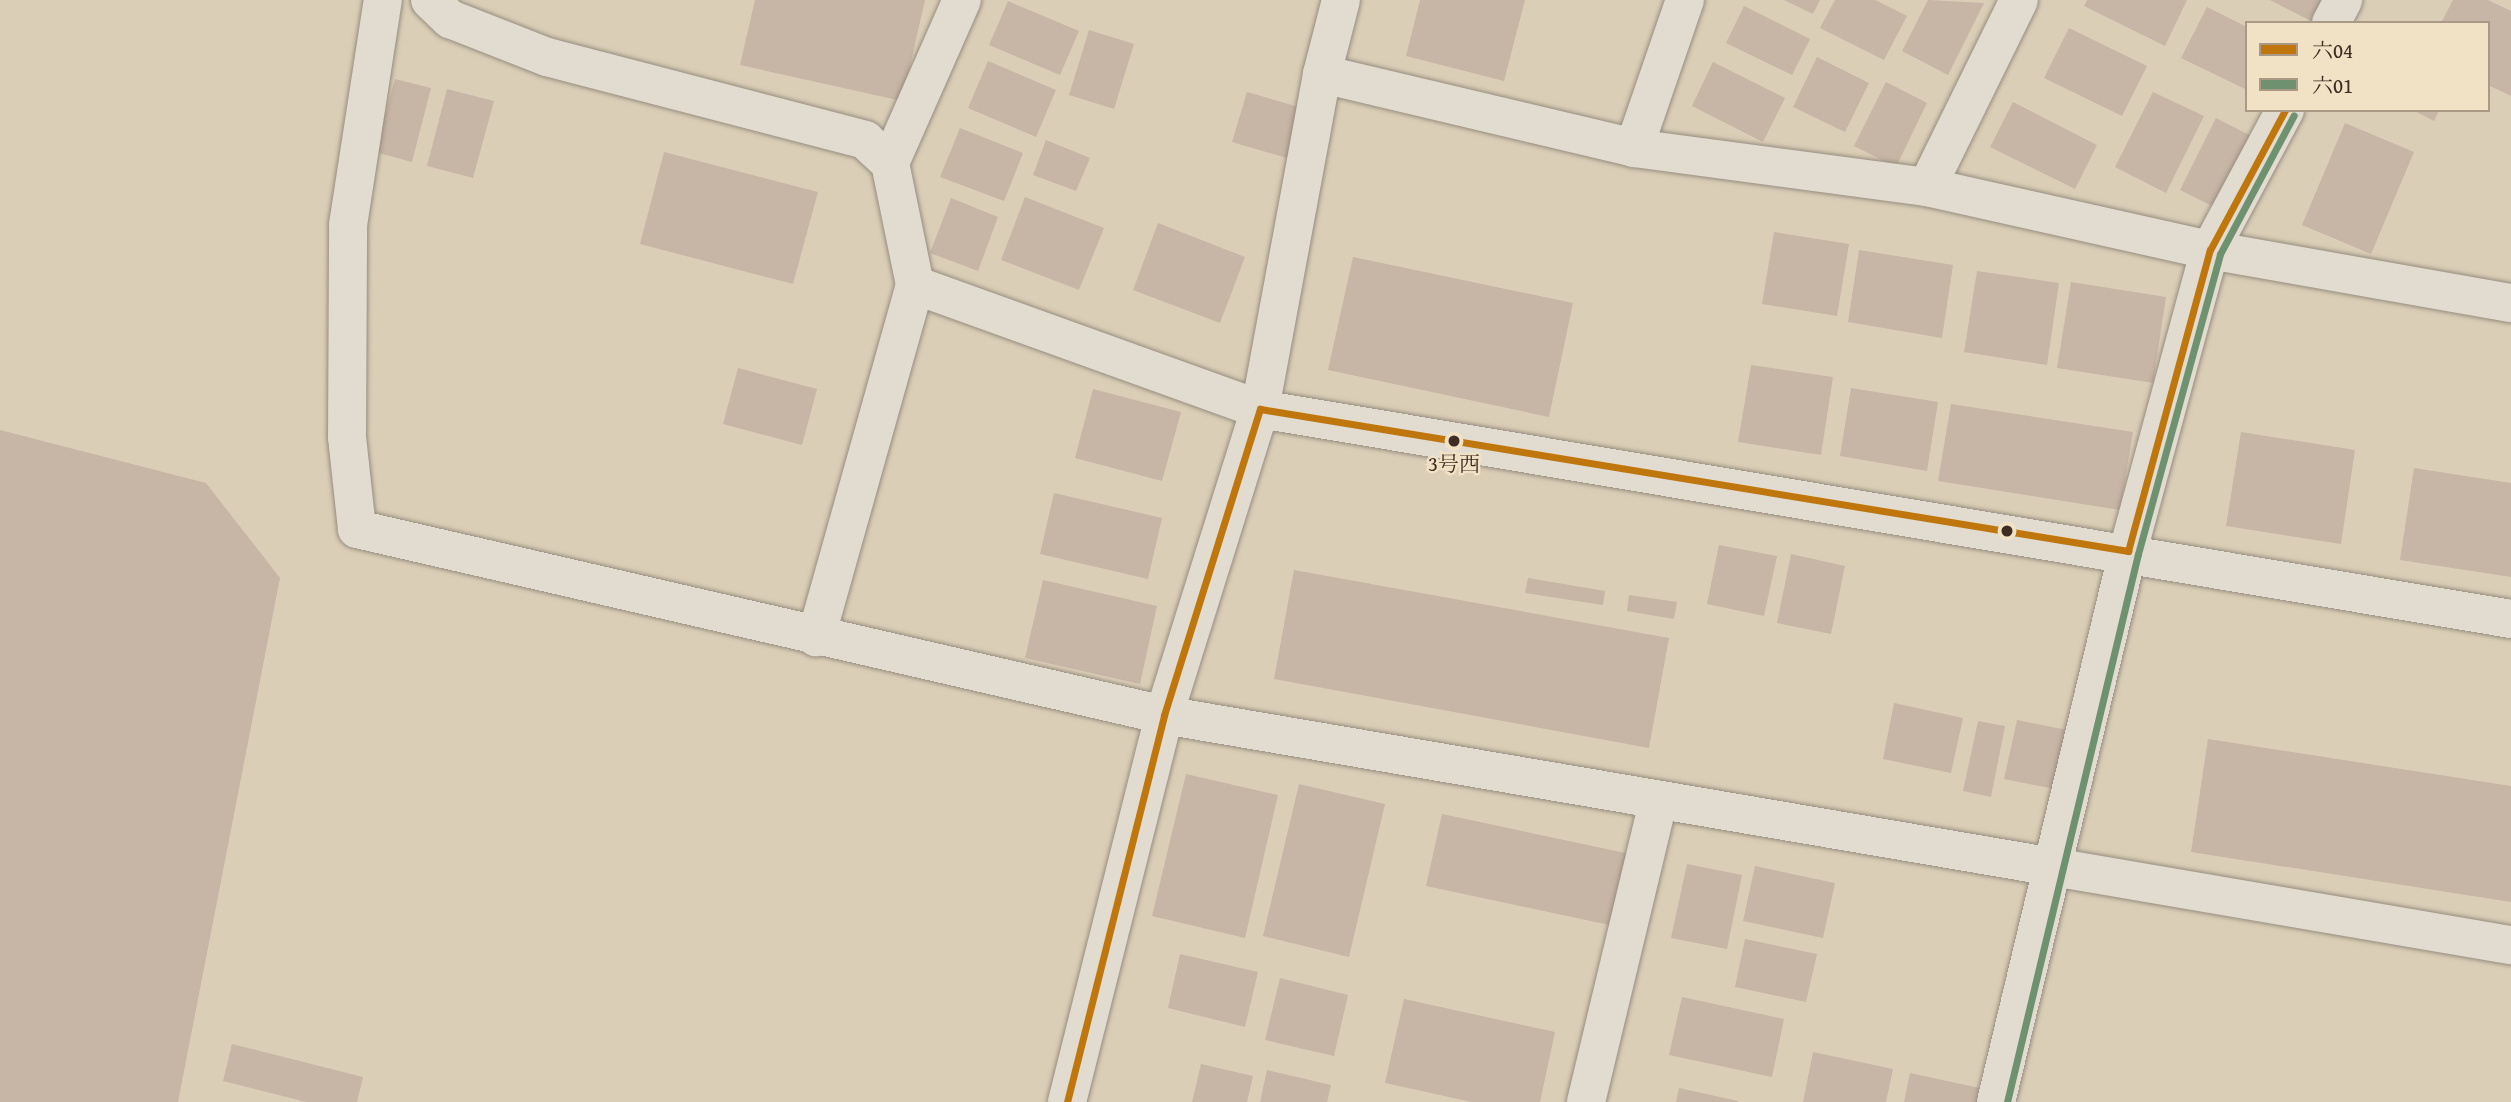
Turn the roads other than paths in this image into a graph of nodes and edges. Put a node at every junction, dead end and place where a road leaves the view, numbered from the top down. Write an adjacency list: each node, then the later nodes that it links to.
1 (383, 0): 20 (street)
2 (430, 0): 12 (street)
3 (962, 0): 12 (street)
4 (1341, 0): 9 (street)
5 (1685, 0): 11 (street)
6 (2019, 0): 13 (street)
7 (2343, 0): 8 (street)
8 (2332, 21)
9 (1322, 74): 11 (street); 17 (street)
10 (2284, 112): 14 (street)
11 (1634, 148): 13 (street)
12 (890, 163): 15 (street)
13 (1927, 187): 14 (street)
14 (2210, 250): 16 (street); 18 (street)
15 (915, 285): 17 (street); 20 (street)
16 (2511, 303)
17 (1260, 409): 18 (street); 21 (street)
18 (2127, 551): 19 (street); 23 (street)
19 (2511, 619)
20 (816, 637): 21 (street)
21 (1164, 715): 22 (street); 25 (street)
22 (1658, 802): 23 (street); 26 (street)
23 (2053, 867): 24 (street); 27 (street)
24 (2511, 945)
25 (1067, 1102)
26 (1586, 1102)
27 (1996, 1102)

